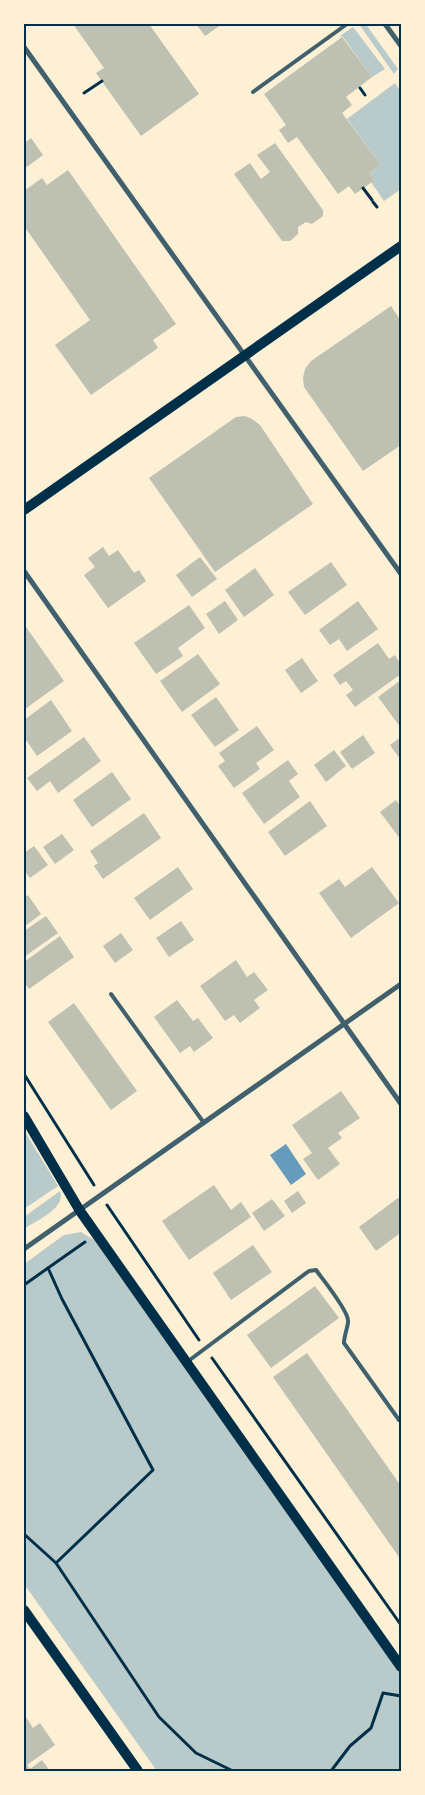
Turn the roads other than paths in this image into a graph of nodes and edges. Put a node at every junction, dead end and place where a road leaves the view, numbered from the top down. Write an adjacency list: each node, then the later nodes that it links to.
1 (347, 24): 5 (lane)
2 (385, 24): 3 (street)
3 (401, 46)
4 (24, 47): 7 (street)
5 (253, 92)
6 (401, 246): 7 (main road)
7 (245, 356): 8 (main road); 10 (street)
8 (24, 510)
9 (24, 571): 13 (street)
10 (401, 574)
11 (401, 984): 13 (street)
12 (110, 994): 16 (lane)
13 (345, 1024): 14 (street); 16 (street)
14 (401, 1104)
15 (24, 1116): 17 (main road)
16 (204, 1123): 17 (street)
17 (80, 1211): 18 (street); 19 (main road)
18 (24, 1249)
19 (186, 1362): 20 (lane); 22 (main road)
20 (399, 1420)
21 (24, 1610): 23 (main road)
22 (401, 1667)
23 (138, 1771)

